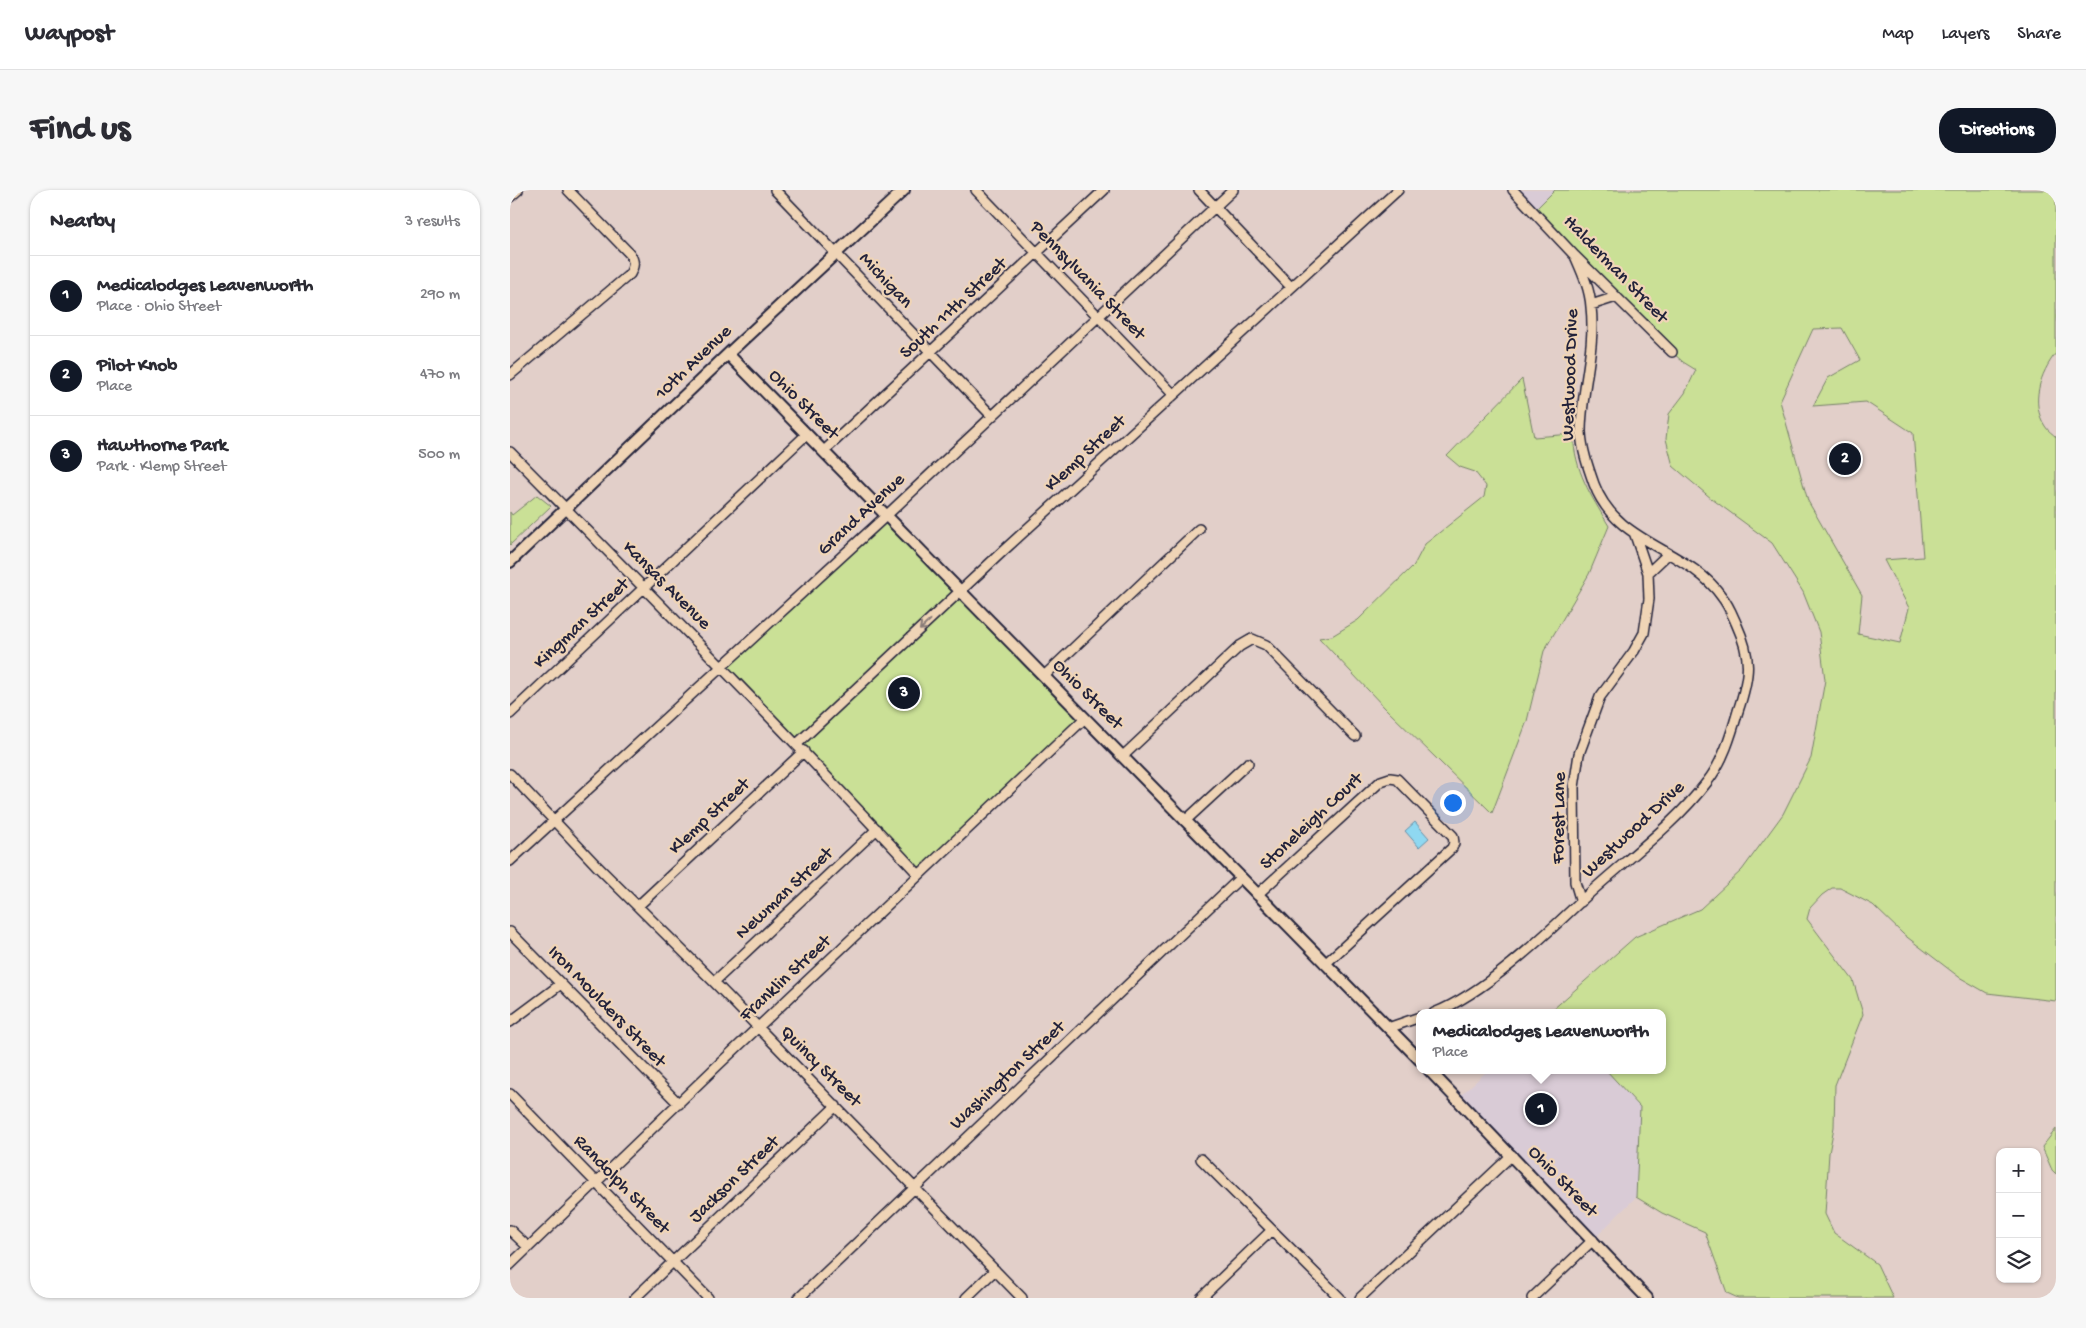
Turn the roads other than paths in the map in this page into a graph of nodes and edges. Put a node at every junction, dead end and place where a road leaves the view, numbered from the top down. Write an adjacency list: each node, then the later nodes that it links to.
1 (518, 190): 11 (street)
2 (568, 190): 23 (street)
3 (775, 190): 13 (street, Michigan)
4 (904, 190): 13 (street, 10th Avenue)
5 (976, 190): 14 (street, Pennsylvania Street)
6 (1104, 190): 14 (street, South 11th Street)
7 (1199, 190): 12 (street)
8 (1233, 190): 12 (street, Grand Avenue)
9 (1398, 190): 16 (street, Klemp Street)
10 (1513, 190): 15 (street, Halderman Street)
11 (510, 197)
12 (1215, 206): 16 (street); 19 (street, Grand Avenue)
13 (836, 253): 21 (street, Michigan); 22 (street, 10th Avenue)
14 (1038, 253): 19 (street, Pennsylvania Street); 21 (street, South 11th Street)
15 (1575, 256): 17 (street, Halderman Street); 18 (street, Westwood Drive)
16 (1291, 287): 24 (street, Klemp Street)
17 (1616, 297): 18 (street); 20 (street, Halderman Street)
18 (1591, 305): 32 (street, Westwood Drive)
19 (1098, 315): 24 (street, Pennsylvania Street); 25 (street, Grand Avenue)
20 (1672, 352)
21 (931, 353): 25 (street, Michigan); 27 (street, South 11th Street)
22 (728, 354): 26 (street, Ohio Street); 29 (street, 10th Avenue)
23 (510, 375)
24 (1174, 394): 37 (street, Klemp Street)
25 (992, 416): 30 (street, Grand Avenue)
26 (807, 434): 27 (street, Ohio Street); 36 (street, Kingman Street)
27 (824, 451): 30 (street, Ohio Street)
28 (510, 452): 29 (street, Kansas Avenue)
29 (566, 509): 34 (street, 10th Avenue); 36 (street, Kansas Avenue)
30 (887, 515): 37 (street, Ohio Street); 38 (street, Grand Avenue)
31 (1199, 529): 39 (street)
32 (1635, 535): 33 (street, Westwood Drive); 35 (street, Forest Lane)
33 (1668, 554): 35 (street); 54 (street, Westwood Drive)
34 (510, 562)
35 (1648, 573): 54 (street, Forest Lane)
36 (644, 587): 38 (street, Kansas Avenue); 40 (street, Kingman Street)
37 (961, 592): 39 (street, Ohio Street); 43 (street, Klemp Street, one-way to 43)
38 (722, 666): 43 (street, Kansas Avenue); 47 (street, Grand Avenue)
39 (1044, 676): 41 (street, Ohio Street)
40 (510, 714)
41 (1085, 718): 44 (street, Ohio Street); 51 (street, Franklin Street)
42 (1355, 736): 44 (street)
43 (800, 748): 49 (street, Kansas Avenue); 55 (street, Klemp Street)
44 (1123, 756): 48 (street, Ohio Street)
45 (1248, 763): 48 (street)
46 (510, 774): 47 (street, Quincy Street)
47 (554, 819): 50 (street, Grand Avenue); 55 (street, Quincy Street)
48 (1185, 821): 52 (street, Ohio Street)
49 (877, 829): 51 (street, Kansas Avenue); 58 (street, Newman Street)
50 (510, 861)
51 (919, 875): 63 (street, Franklin Street)
52 (1240, 878): 53 (street, Ohio Street); 73 (street, Washington Street)
53 (1257, 895): 57 (street, Ohio Street); 57 (street, Stoneleigh Court)
54 (1580, 902): 60 (street, Westwood Drive)
55 (638, 906): 58 (street, Quincy Street)
56 (510, 932): 59 (street, Iron Moulders Street)
57 (1325, 964): 64 (street, Ohio Street)
58 (714, 982): 63 (street, Quincy Street)
59 (561, 984): 62 (street); 68 (street, Iron Moulders Street)
60 (1441, 1009)
61 (1416, 1018): 64 (street)
62 (510, 1022)
63 (758, 1028): 68 (street, Franklin Street); 69 (street, Quincy Street)
64 (1388, 1028): 65 (street, Ohio Street)
65 (1416, 1056)
66 (1433, 1074): 70 (street, Ohio Street)
67 (510, 1094): 72 (street, Randolph Street)
68 (679, 1104): 72 (street, Franklin Street)
69 (836, 1106): 73 (street, Quincy Street); 78 (street, Jackson Street)
70 (1512, 1155): 76 (street, Ohio Street); 88 (street)
71 (1200, 1159): 75 (street)
72 (596, 1181): 77 (street, Franklin Street); 78 (street, Randolph Street)
73 (914, 1187): 80 (street, Quincy Street); 83 (street, Washington Street)
74 (510, 1230): 77 (street)
75 (1272, 1230): 86 (street); 87 (street)
76 (1593, 1240): 89 (street); 90 (street, Ohio Street)
77 (528, 1247): 79 (street, Franklin Street)
78 (673, 1262): 81 (street, Jackson Street); 82 (street, Randolph Street)
79 (510, 1265)
80 (996, 1270): 84 (street); 85 (street, Quincy Street)
81 (635, 1298)
82 (708, 1298)
83 (799, 1298)
84 (966, 1298)
85 (1022, 1298)
86 (1201, 1298)
87 (1340, 1298)
88 (1360, 1298)
89 (1532, 1298)
90 (1647, 1298)

